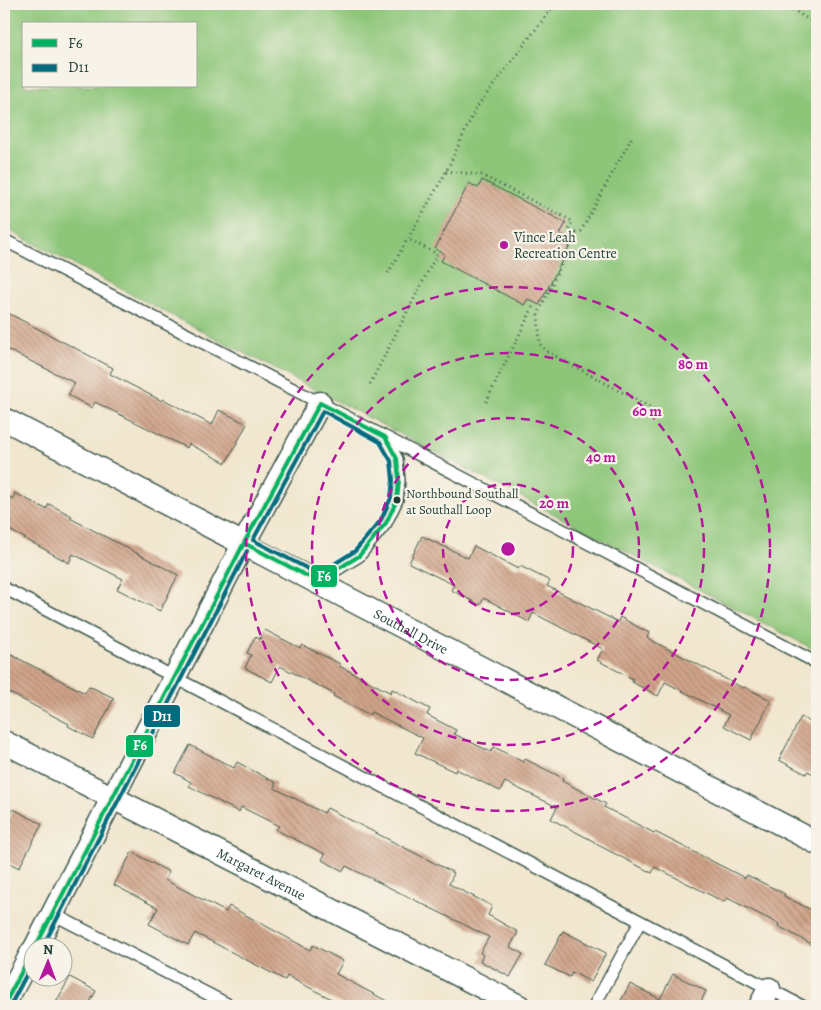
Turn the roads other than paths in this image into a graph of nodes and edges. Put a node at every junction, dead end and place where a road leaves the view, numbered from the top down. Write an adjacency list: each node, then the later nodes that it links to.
1 (4, 240): 2 (lane)
2 (320, 403): 4 (lane); 5 (street)
3 (4, 419): 5 (street, Southall Drive)
4 (385, 437): 6 (lane); 8 (lane)
5 (244, 543): 6 (street, Southall Drive); 9 (street)
6 (311, 578): 12 (street, Southall Drive)
7 (4, 588): 9 (lane)
8 (817, 663)
9 (174, 677): 11 (street); 14 (lane)
10 (4, 742): 11 (street, Margaret Avenue)
11 (112, 799): 13 (street); 20 (street, Margaret Avenue)
12 (817, 843)
13 (53, 914): 15 (street); 19 (lane)
14 (640, 922): 17 (lane); 21 (lane)
15 (40, 938)
16 (22, 971): 18 (street)
17 (764, 998): 22 (lane)
18 (4, 1005)
19 (231, 1006)
20 (519, 1006)
21 (594, 1006)
22 (802, 1006)

